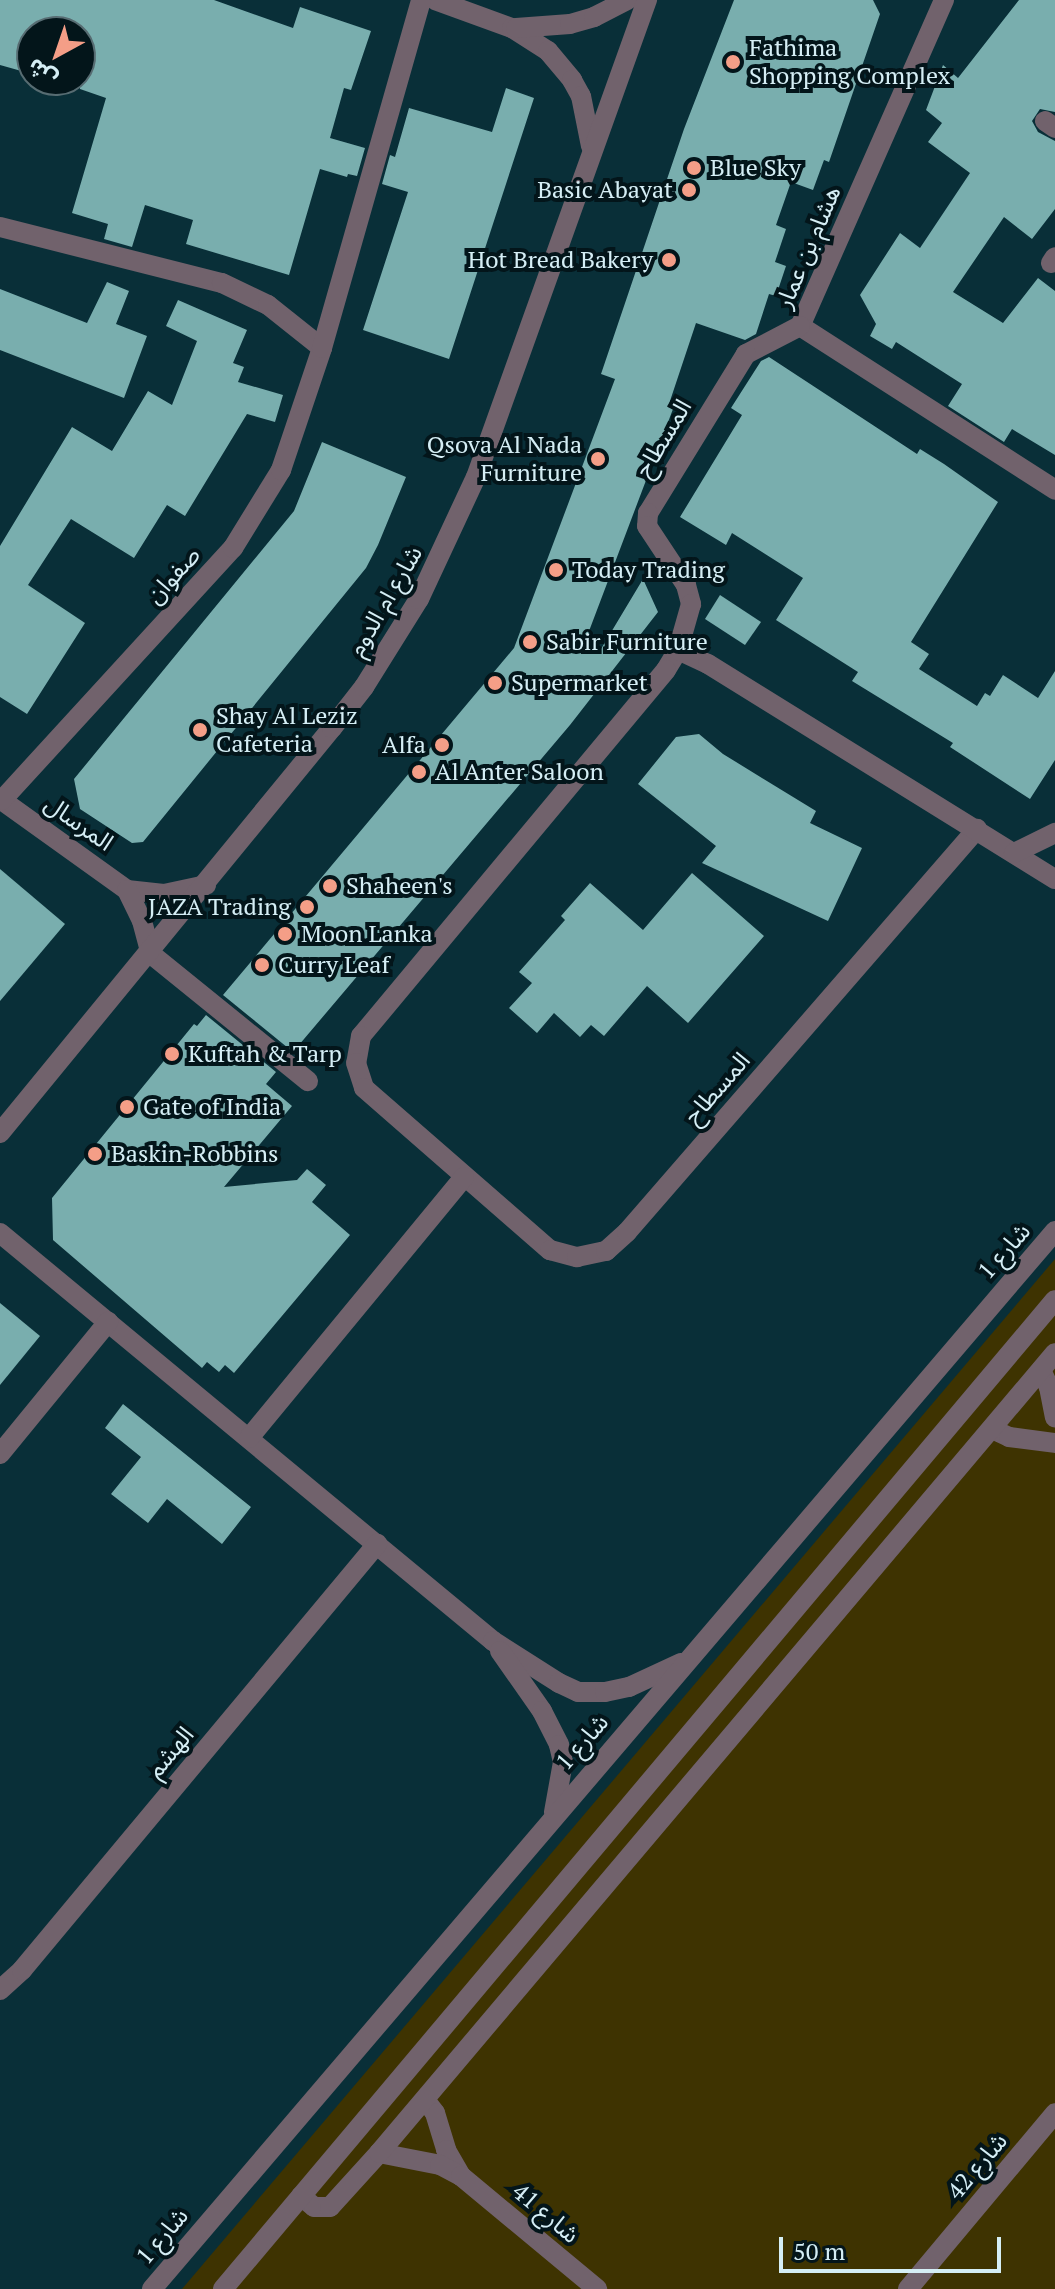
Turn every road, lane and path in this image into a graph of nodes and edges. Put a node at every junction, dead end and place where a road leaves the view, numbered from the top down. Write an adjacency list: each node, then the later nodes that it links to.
1 (421, 0): 10 (street, صفوان)
2 (435, 0): 6 (street)
3 (627, 0): 6 (street)
4 (647, 0): 7 (street, شارع ام الدوم)
5 (944, 0): 9 (street, هشام بن عمار)
6 (512, 28): 7 (street)
7 (591, 151): 18 (street, شارع ام الدوم)
8 (0, 227): 10 (street)
9 (800, 326): 11 (street, هشام بن عمار); 12 (street, المسطاح)
10 (322, 348): 13 (street, صفوان)
11 (1055, 490)
12 (678, 650): 14 (street); 23 (street, المسطاح)
13 (1, 800): 19 (street, المرسال)
14 (977, 829): 16 (street); 23 (street, المسطاح)
15 (1055, 833): 16 (street)
16 (1014, 853): 17 (street)
17 (1055, 879)
18 (206, 885): 19 (street); 20 (street, شارع ام الدوم)
19 (127, 890): 20 (street, المرسال)
20 (151, 954): 21 (street); 22 (street, شارع ام الدوم)
21 (308, 1081)
22 (0, 1133)
23 (464, 1177): 32 (street)
24 (1055, 1231): 37 (street, شارع 1)
25 (0, 1233): 27 (street)
26 (1055, 1300): 44 (street)
27 (108, 1322): 32 (street); 34 (street)
28 (1055, 1353): 29 (street)
29 (1041, 1370): 30 (street); 31 (street)
30 (1055, 1417)
31 (992, 1429): 33 (street); 40 (street)
32 (249, 1438): 35 (street)
33 (1055, 1443)
34 (0, 1454)
35 (377, 1544): 36 (street); 39 (street, الهشم)
36 (493, 1641): 37 (street); 38 (street)
37 (688, 1660): 38 (street, شارع 1)
38 (553, 1815): 45 (street, شارع 1)
39 (0, 1990)
40 (425, 2100): 42 (street); 43 (street, شارع 41)
41 (1055, 2113): 48 (street, شارع 42)
42 (379, 2153): 43 (street, شارع 41); 44 (street)
43 (461, 2176): 47 (street, شارع 41)
44 (301, 2196): 46 (street)
45 (152, 2289)
46 (223, 2289)
47 (597, 2289)
48 (908, 2289)

